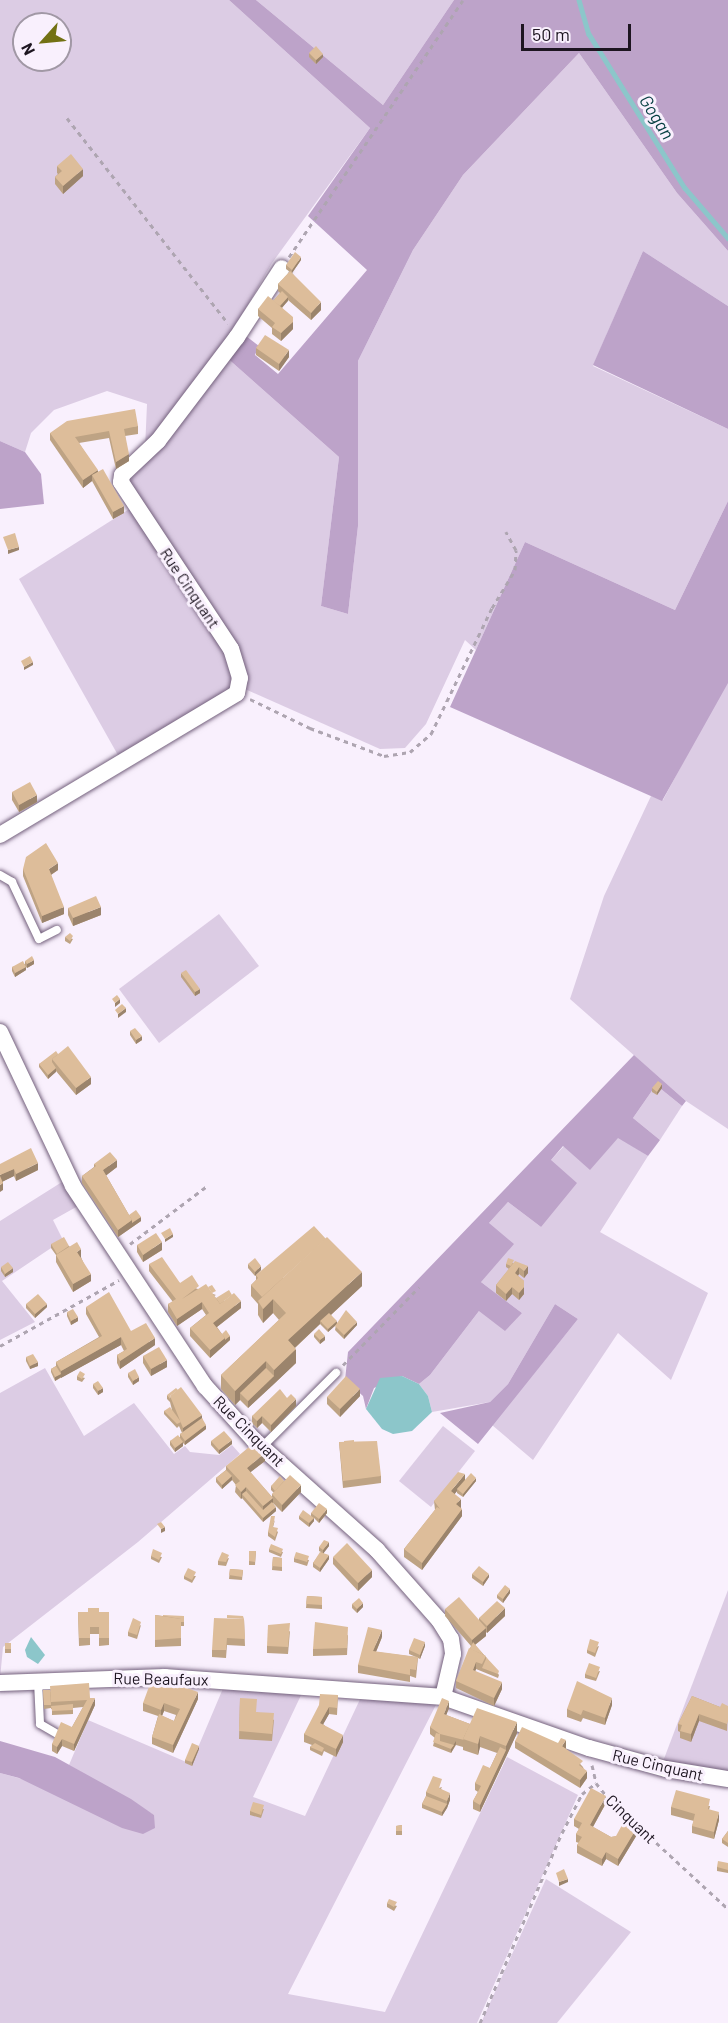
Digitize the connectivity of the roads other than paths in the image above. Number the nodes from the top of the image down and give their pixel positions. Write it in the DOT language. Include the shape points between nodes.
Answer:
graph roads {
  1 [pos="282,268"];
  2 [pos="0,835"];
  3 [pos="0,876"];
  4 [pos="57,930"];
  5 [pos="0,1032"];
  6 [pos="336,1372"];
  7 [pos="262,1447"];
  8 [pos="38,1681"];
  9 [pos="0,1683"];
  10 [pos="443,1697"];
  11 [pos="57,1734"];
  12 [pos="728,1779"];
  1 -- 2 [label="street, Rue Cinquant" via="237,337 158,441 122,475 121,482 231,649 240,678 237,693"];
  3 -- 4 [label="lane" via="12,882 39,939"];
  5 -- 7 [label="street, Rue Cinquant" via="73,1186 206,1386"];
  6 -- 7 [label="lane"];
  7 -- 10 [label="street, Rue Cinquant" via="369,1542 439,1620 451,1640 453,1654"];
  8 -- 9 [label="street, Rue Beaufaux"];
  8 -- 10 [label="street, Rue Beaufaux" via="165,1677"];
  8 -- 11 [label="lane" via="40,1724"];
  10 -- 12 [label="street, Rue Cinquant" via="589,1748 666,1769"];
}
